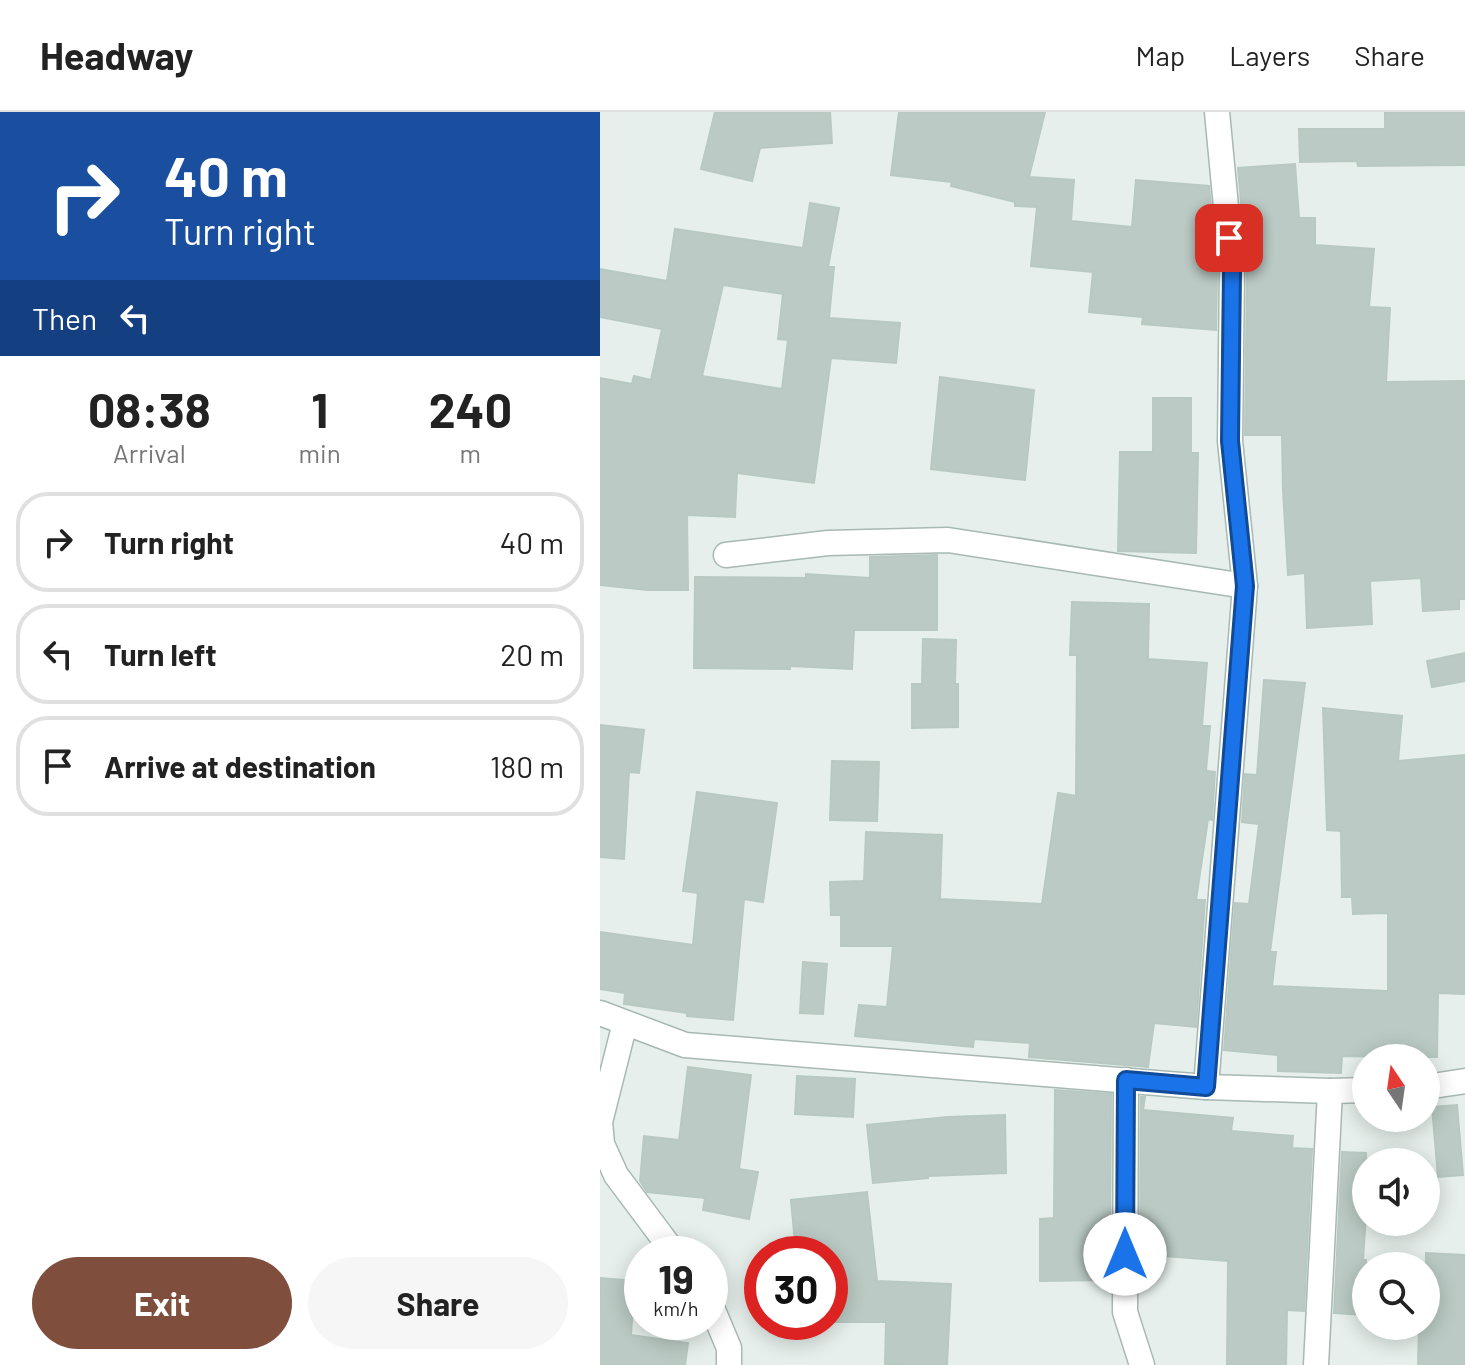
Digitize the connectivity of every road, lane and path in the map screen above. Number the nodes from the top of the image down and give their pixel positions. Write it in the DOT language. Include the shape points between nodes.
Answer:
graph roads {
  1 [pos="1217,112"];
  2 [pos="726,555"];
  3 [pos="1245,586"];
  4 [pos="600,1013"];
  5 [pos="625,1023"];
  6 [pos="1126,1080"];
  7 [pos="1465,1081"];
  8 [pos="1440,1085"];
  9 [pos="1206,1087"];
  10 [pos="1352,1090"];
  11 [pos="1330,1091"];
  12 [pos="662,1236"];
  13 [pos="726,1340"];
  14 [pos="729,1365"];
  15 [pos="1142,1365"];
  16 [pos="1316,1365"];
  1 -- 3 [label="street" via="1232,270 1230,441"];
  2 -- 3 [label="street" via="828,543 948,540"];
  3 -- 9 [label="street"];
  4 -- 5 [label="street"];
  5 -- 6 [label="street" via="685,1045"];
  5 -- 12 [label="street" via="600,1122 602,1144 616,1175"];
  6 -- 9 [label="street"];
  6 -- 15 [label="street" via="1125,1312"];
  7 -- 8 [label="street"];
  9 -- 11 [label="street"];
  10 -- 11 [label="street"];
  11 -- 16 [label="street"];
  13 -- 14 [label="street"];
}
